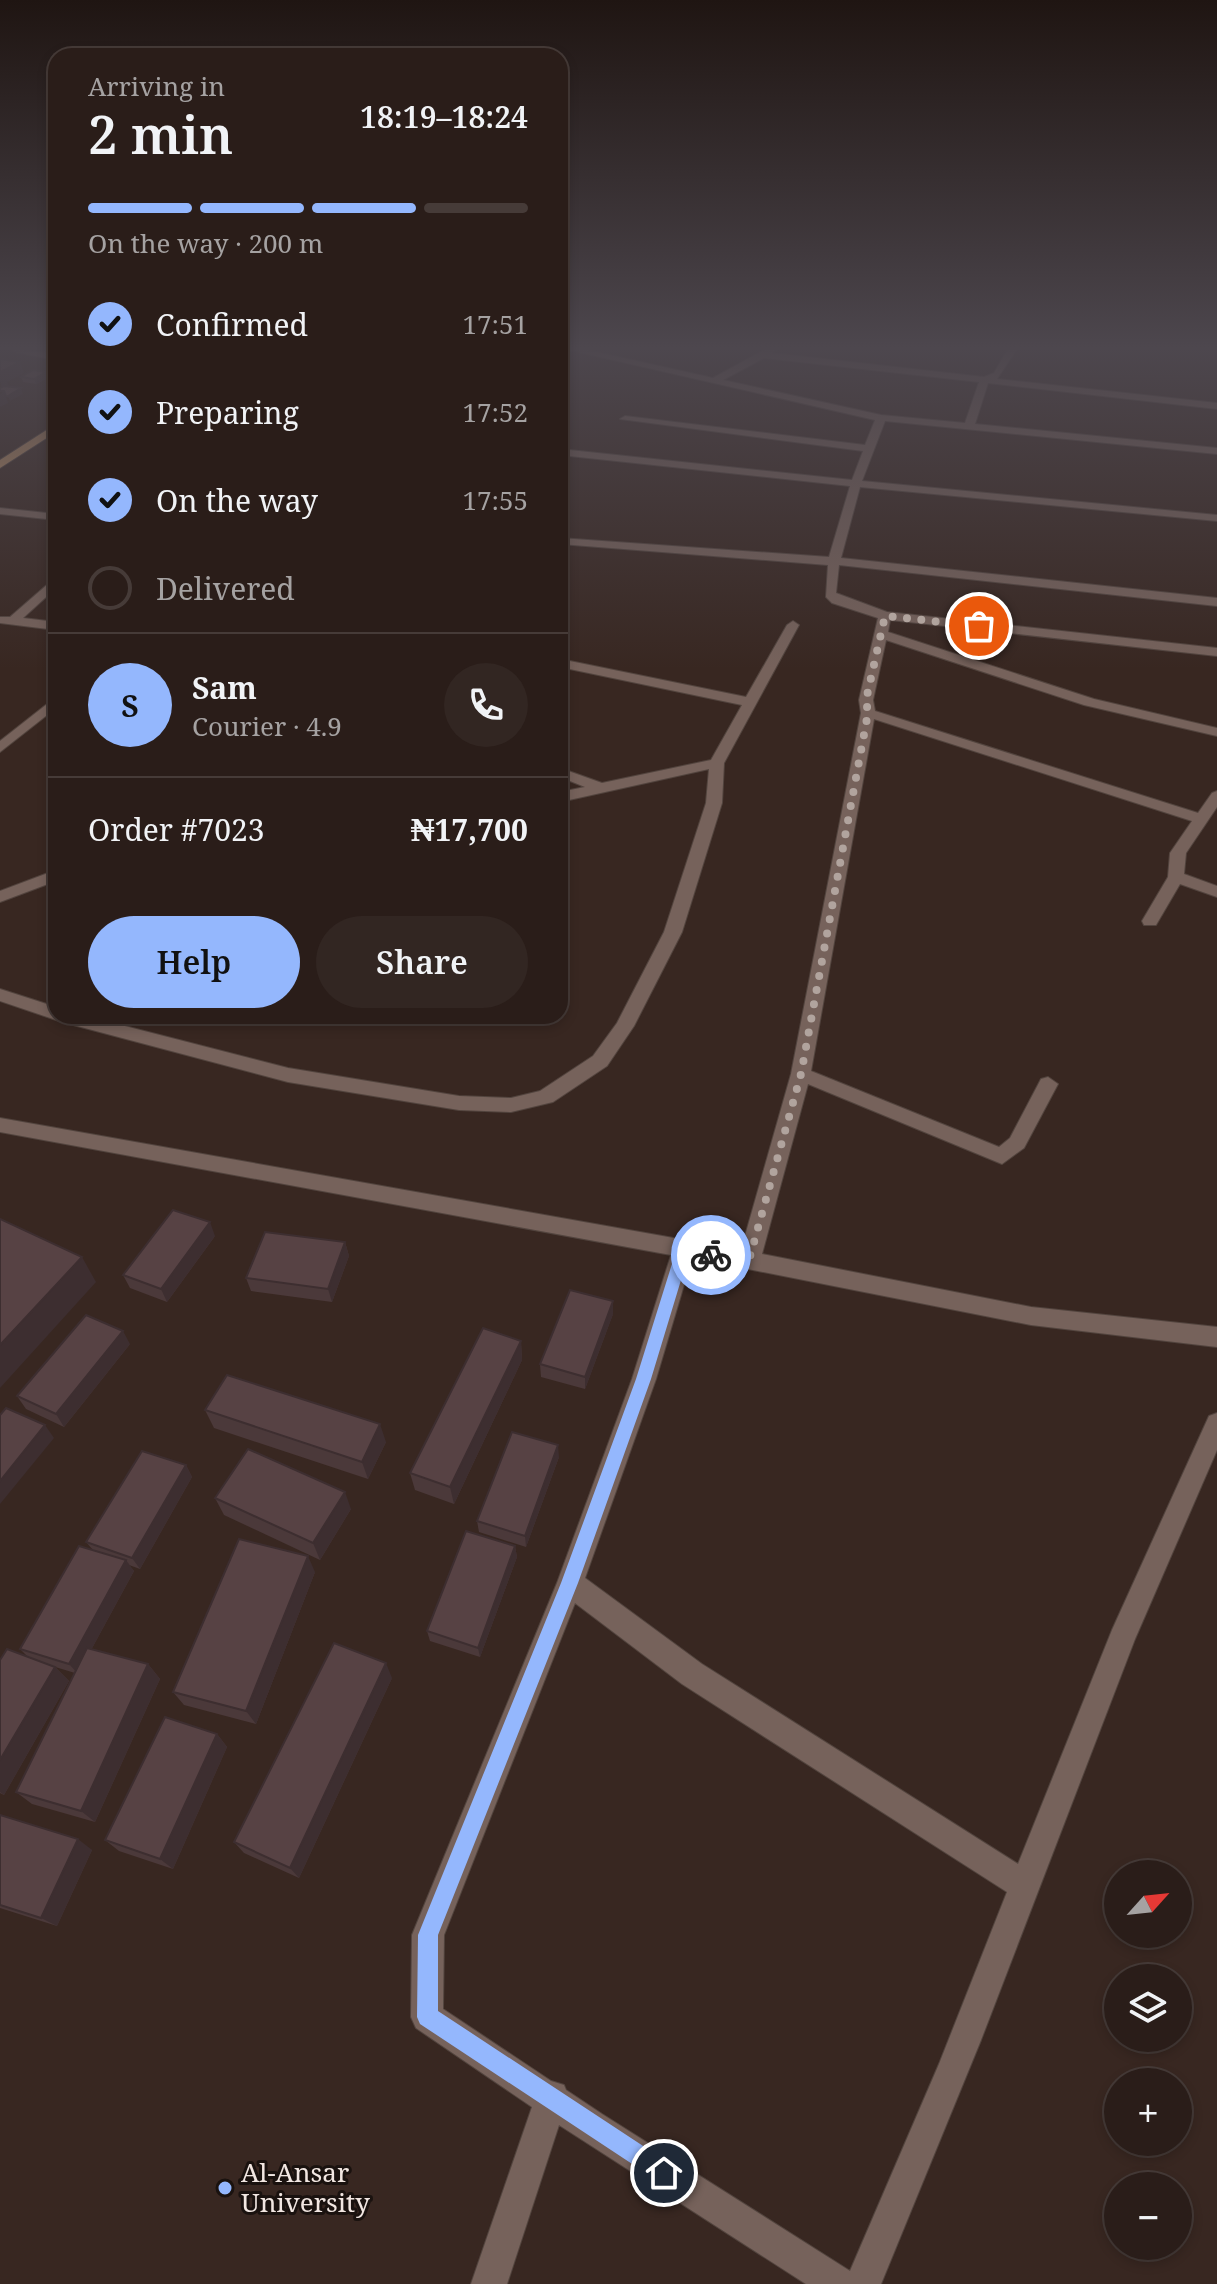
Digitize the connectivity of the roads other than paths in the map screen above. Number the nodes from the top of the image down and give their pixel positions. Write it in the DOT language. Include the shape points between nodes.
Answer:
graph roads {
  1 [pos="34,456"];
  2 [pos="593,456"];
  3 [pos="866,456"];
  4 [pos="0,478"];
  5 [pos="855,484"];
  6 [pos="0,511"];
  7 [pos="48,516"];
  8 [pos="1217,518"];
  9 [pos="568,542"];
  10 [pos="832,561"];
  11 [pos="48,587"];
  12 [pos="1217,602"];
  13 [pos="7,620"];
  14 [pos="48,625"];
  15 [pos="793,625"];
  16 [pos="884,625"];
  17 [pos="1217,652"];
  18 [pos="568,665"];
  19 [pos="750,702"];
  20 [pos="48,708"];
  21 [pos="868,713"];
  22 [pos="1217,732"];
  23 [pos="0,748"];
  24 [pos="717,763"];
  25 [pos="568,775"];
  26 [pos="601,788"];
  27 [pos="568,795"];
  28 [pos="1217,796"];
  29 [pos="1202,819"];
  30 [pos="1176,877"];
  31 [pos="48,878"];
  32 [pos="1217,892"];
  33 [pos="0,897"];
  34 [pos="1150,921"];
  35 [pos="0,995"];
  36 [pos="48,1011"];
  37 [pos="93,1024"];
  38 [pos="801,1074"];
  39 [pos="1048,1084"];
  40 [pos="0,1125"];
  41 [pos="683,1251"];
  42 [pos="749,1260"];
  43 [pos="1217,1337"];
  44 [pos="1217,1424"];
  45 [pos="570,1583"];
  46 [pos="1024,1885"];
  47 [pos="552,2097"];
  48 [pos="489,2284"];
  49 [pos="838,2284"];
  50 [pos="863,2284"];
  1 -- 4 [label="main road"];
  2 -- 5 [label="street"];
  3 -- 5 [label="street"];
  5 -- 8 [label="street"];
  5 -- 10 [label="street"];
  6 -- 7 [label="street"];
  9 -- 10 [label="street"];
  10 -- 12 [label="street"];
  10 -- 16 [label="street" via="830,594"];
  11 -- 13 [label="street"];
  13 -- 14 [label="street"];
  15 -- 19 [label="street"];
  16 -- 17 [label="street"];
  16 -- 21 [label="street" via="866,700"];
  16 -- 22 [label="street" via="1050,692"];
  18 -- 19 [label="street"];
  19 -- 24 [label="street"];
  20 -- 23 [label="street"];
  21 -- 29 [label="street"];
  21 -- 38 [label="street"];
  24 -- 26 [label="street"];
  24 -- 37 [label="street" via="714,803 673,932 625,1026 600,1061 546,1097 511,1105 459,1103 288,1075"];
  25 -- 26 [label="street"];
  26 -- 27 [label="street"];
  28 -- 29 [label="street"];
  29 -- 30 [label="street" via="1178,853"];
  30 -- 32 [label="street"];
  30 -- 34 [label="street"];
  31 -- 33 [label="street"];
  35 -- 36 [label="street"];
  38 -- 39 [label="street" via="1002,1156 1017,1143"];
  38 -- 42 [label="street"];
  40 -- 41 [label="street"];
  41 -- 42 [label="street"];
  41 -- 45 [label="street" via="644,1379"];
  42 -- 43 [label="street" via="1031,1316"];
  44 -- 46 [label="street" via="1183,1494"];
  45 -- 46 [label="street" via="692,1674"];
  45 -- 47 [label="street" via="428,1935 427,2017"];
  46 -- 50 [label="street"];
  47 -- 48 [label="street"];
  47 -- 49 [label="street"];
}
